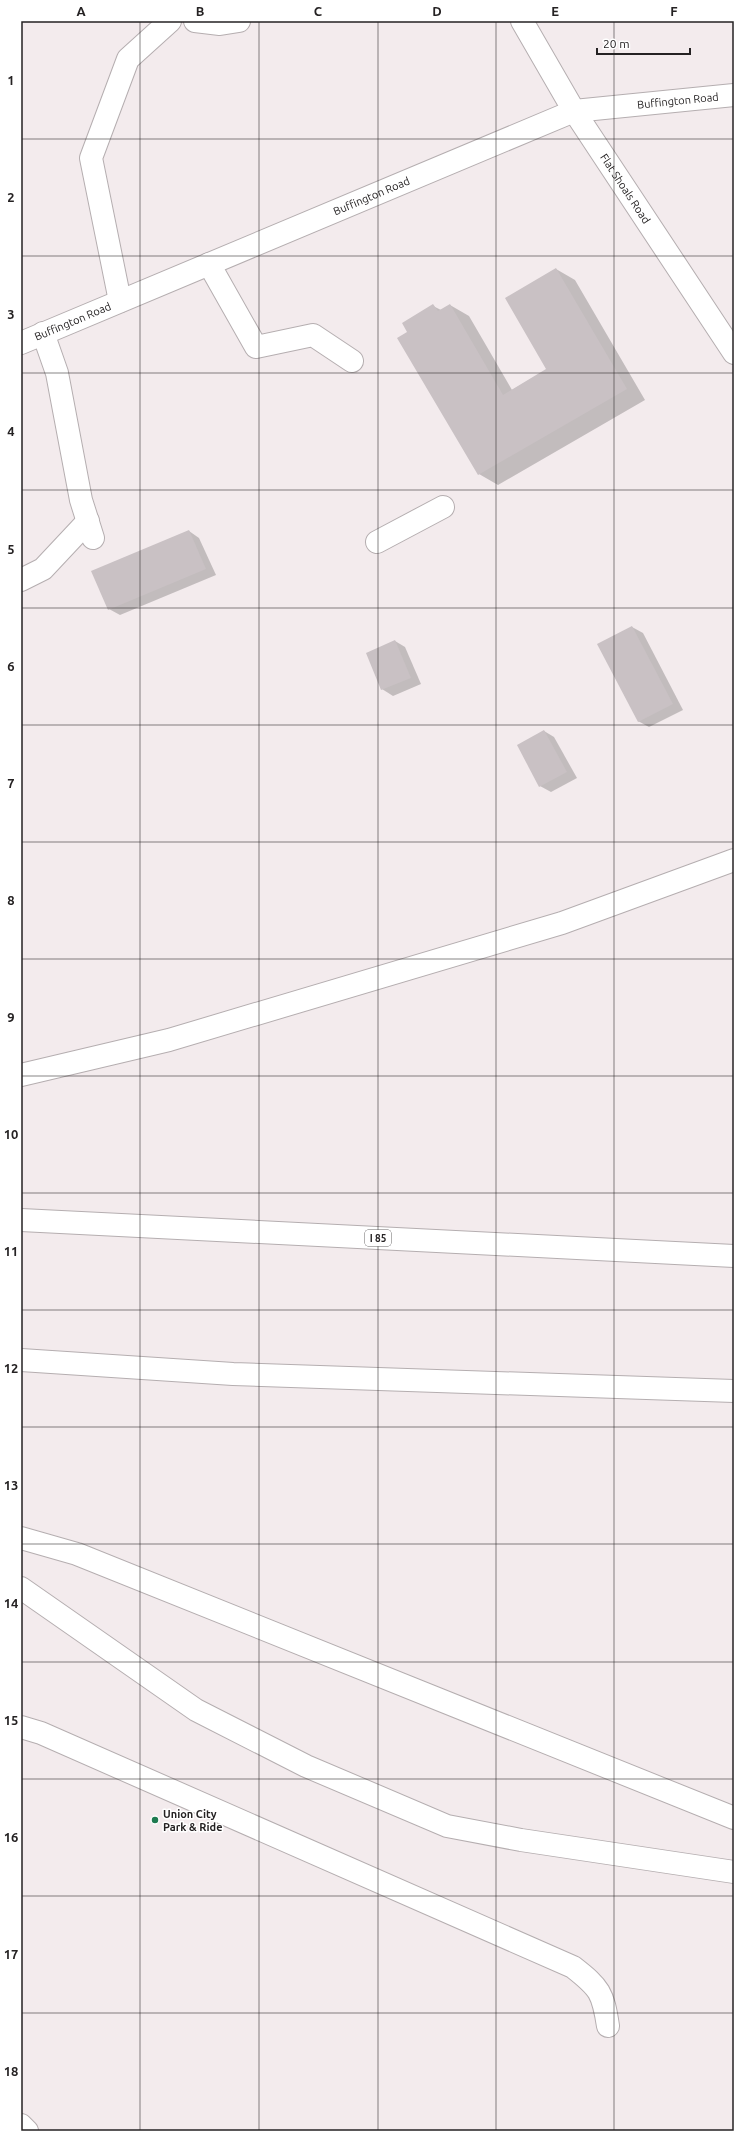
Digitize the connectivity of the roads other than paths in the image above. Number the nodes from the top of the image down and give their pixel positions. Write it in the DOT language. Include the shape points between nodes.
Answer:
graph roads {
  1 [pos="170,21"];
  2 [pos="195,21"];
  3 [pos="239,21"];
  4 [pos="522,21"];
  5 [pos="734,95"];
  6 [pos="574,110"];
  7 [pos="209,264"];
  8 [pos="120,301"];
  9 [pos="43,333"];
  10 [pos="21,343"];
  11 [pos="734,353"];
  12 [pos="352,361"];
  13 [pos="442,507"];
  14 [pos="377,542"];
  15 [pos="21,580"];
  16 [pos="734,860"];
  17 [pos="21,1075"];
  18 [pos="21,1220"];
  19 [pos="734,1256"];
  20 [pos="21,1360"];
  21 [pos="734,1391"];
  22 [pos="21,1538"];
  23 [pos="21,1588"];
  24 [pos="21,1727"];
  25 [pos="734,1818"];
  26 [pos="734,1872"];
  27 [pos="608,2026"];
  28 [pos="21,2125"];
  29 [pos="28,2131"];
  1 -- 8 [label="main road" via="128,59 92,158"];
  2 -- 3 [label="main road" via="220,24"];
  4 -- 6 [label="main road, Flat Shoals Road"];
  5 -- 6 [label="main road, Buffington Road"];
  6 -- 7 [label="main road, Buffington Road"];
  6 -- 11 [label="main road, Flat Shoals Road"];
  7 -- 8 [label="main road, Buffington Road"];
  7 -- 12 [label="main road" via="256,347 313,335"];
  8 -- 9 [label="main road, Buffington Road"];
  9 -- 10 [label="main road, Buffington Road"];
  9 -- 15 [label="main road" via="57,373 90,529 43,569"];
  13 -- 14 [label="main road"];
  16 -- 17 [label="main road" via="562,923 169,1040"];
  18 -- 19 [label="main road, I 85"];
  20 -- 21 [label="main road" via="233,1374"];
  22 -- 25 [label="main road" via="77,1554"];
  23 -- 26 [label="main road" via="196,1710 306,1766 447,1826 521,1840"];
  24 -- 27 [label="main road" via="46,1735 573,1967 600,1990"];
  28 -- 29 [label="main road"];
}
